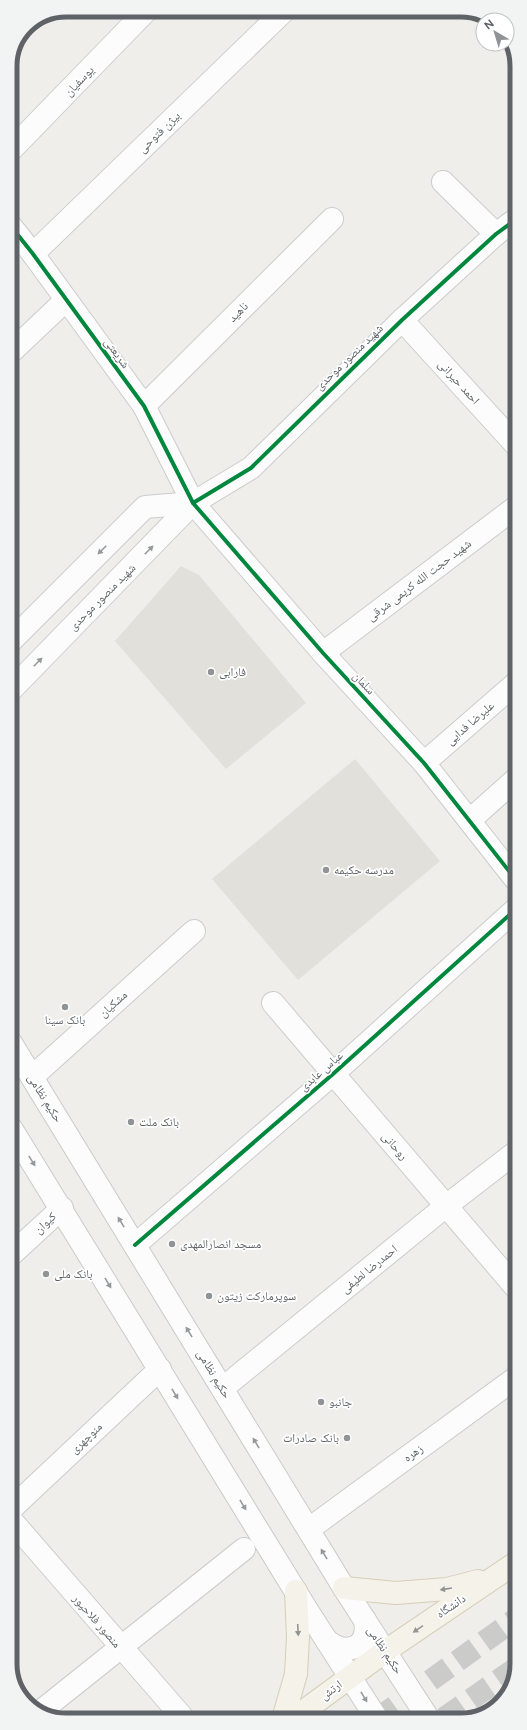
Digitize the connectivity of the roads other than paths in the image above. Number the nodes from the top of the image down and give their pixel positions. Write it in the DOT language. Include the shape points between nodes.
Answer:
graph roads {
  1 [pos="140,17"];
  2 [pos="278,17"];
  3 [pos="17,144"];
  4 [pos="444,182"];
  5 [pos="332,219"];
  6 [pos="510,224"];
  7 [pos="17,234"];
  8 [pos="496,234"];
  9 [pos="33,254"];
  10 [pos="66,300"];
  11 [pos="402,320"];
  12 [pos="17,346"];
  13 [pos="144,406"];
  14 [pos="510,438"];
  15 [pos="194,503"];
  16 [pos="510,512"];
  17 [pos="17,635"];
  18 [pos="323,653"];
  19 [pos="17,684"];
  20 [pos="510,688"];
  21 [pos="424,763"];
  22 [pos="510,784"];
  23 [pos="470,820"];
  24 [pos="510,872"];
  25 [pos="510,914"];
  26 [pos="194,931"];
  27 [pos="273,1003"];
  28 [pos="17,1053"];
  29 [pos="333,1074"];
  30 [pos="32,1078"];
  31 [pos="17,1137"];
  32 [pos="510,1157"];
  33 [pos="446,1206"];
  34 [pos="62,1208"];
  35 [pos="135,1245"];
  36 [pos="17,1249"];
  37 [pos="510,1281"];
  38 [pos="160,1369"];
  39 [pos="510,1382"];
  40 [pos="223,1388"];
  41 [pos="17,1503"];
  42 [pos="17,1527"];
  43 [pos="308,1529"];
  44 [pos="253,1542"];
  45 [pos="510,1567"];
  46 [pos="497,1576"];
  47 [pos="344,1588"];
  48 [pos="296,1591"];
  49 [pos="365,1620"];
  50 [pos="327,1641"];
  51 [pos="121,1648"];
  52 [pos="386,1651"];
  53 [pos="350,1676"];
  54 [pos="45,1708"];
  55 [pos="424,1711"];
  56 [pos="179,1713"];
  57 [pos="286,1713"];
  58 [pos="301,1713"];
  59 [pos="373,1713"];
  1 -- 3 [label="street, یوسفیان"];
  2 -- 9 [label="street, بیژن فتوحی"];
  4 -- 8 [label="street"];
  5 -- 13 [label="street, ناهید"];
  6 -- 8 [label="street, شهید منصور موحدی"];
  7 -- 9 [label="street, شریعتی"];
  8 -- 11 [label="street, شهید منصور موحدی"];
  9 -- 10 [label="street, شریعتی"];
  10 -- 12 [label="street"];
  10 -- 13 [label="street, شریعتی"];
  11 -- 14 [label="street, احمد حیرانی"];
  11 -- 15 [label="street, شهید منصور موحدی" via="251,468"];
  13 -- 15 [label="street, شریعتی"];
  15 -- 17 [label="street, شهید منصور موحدی, one-way" via="145,507"];
  15 -- 18 [label="street, سلمان"];
  19 -- 15 [label="street, شهید منصور موحدی, one-way"];
  16 -- 18 [label="street, شهید حجت الله کریمی شرقی"];
  18 -- 21 [label="street, سلمان"];
  20 -- 21 [label="street, علیرضا فدایی"];
  21 -- 23 [label="street, سلمان"];
  22 -- 23 [label="street"];
  23 -- 24 [label="street, سلمان"];
  25 -- 29 [label="street, عباس عابدی"];
  26 -- 30 [label="street, مشکیان"];
  27 -- 29 [label="street, روحانی"];
  28 -- 30 [label="street, حکیم نظامی"];
  29 -- 33 [label="street, روحانی"];
  29 -- 35 [label="street, عباس عابدی"];
  35 -- 30 [label="street, حکیم نظامی, one-way"];
  31 -- 34 [label="street, one-way"];
  32 -- 33 [label="street, احمدرضا لطیفی"];
  33 -- 37 [label="street, روحانی"];
  33 -- 40 [label="street, احمدرضا لطیفی"];
  34 -- 36 [label="street, کیوان"];
  34 -- 38 [label="street, one-way"];
  40 -- 35 [label="street, حکیم نظامی, one-way"];
  38 -- 41 [label="street, منوچهری"];
  38 -- 44 [label="street, one-way"];
  39 -- 43 [label="street, زهره"];
  43 -- 40 [label="street, حکیم نظامی, one-way"];
  42 -- 51 [label="street, منصور فلاحپور"];
  47 -- 43 [label="street, حکیم نظامی, one-way"];
  44 -- 48 [label="street"];
  44 -- 51 [label="street"];
  45 -- 46 [label="main road, دانشگاه"];
  46 -- 47 [label="main road, one-way" via="447,1589 396,1593"];
  46 -- 52 [label="main road, دانشگاه, one-way"];
  47 -- 49 [label="street, حکیم نظامی"];
  48 -- 50 [label="street"];
  48 -- 57 [label="main road, one-way" via="296,1674"];
  49 -- 50 [label="street" via="367,1630 364,1640 356,1647 346,1650"];
  49 -- 52 [label="street, حکیم نظامی"];
  50 -- 53 [label="street"];
  51 -- 54 [label="street"];
  51 -- 56 [label="street, منصور فلاحپور"];
  52 -- 53 [label="main road, دانشگاه"];
  52 -- 55 [label="street, حکیم نظامی"];
  53 -- 58 [label="main road, ارتش"];
  53 -- 59 [label="street, one-way"];
}
